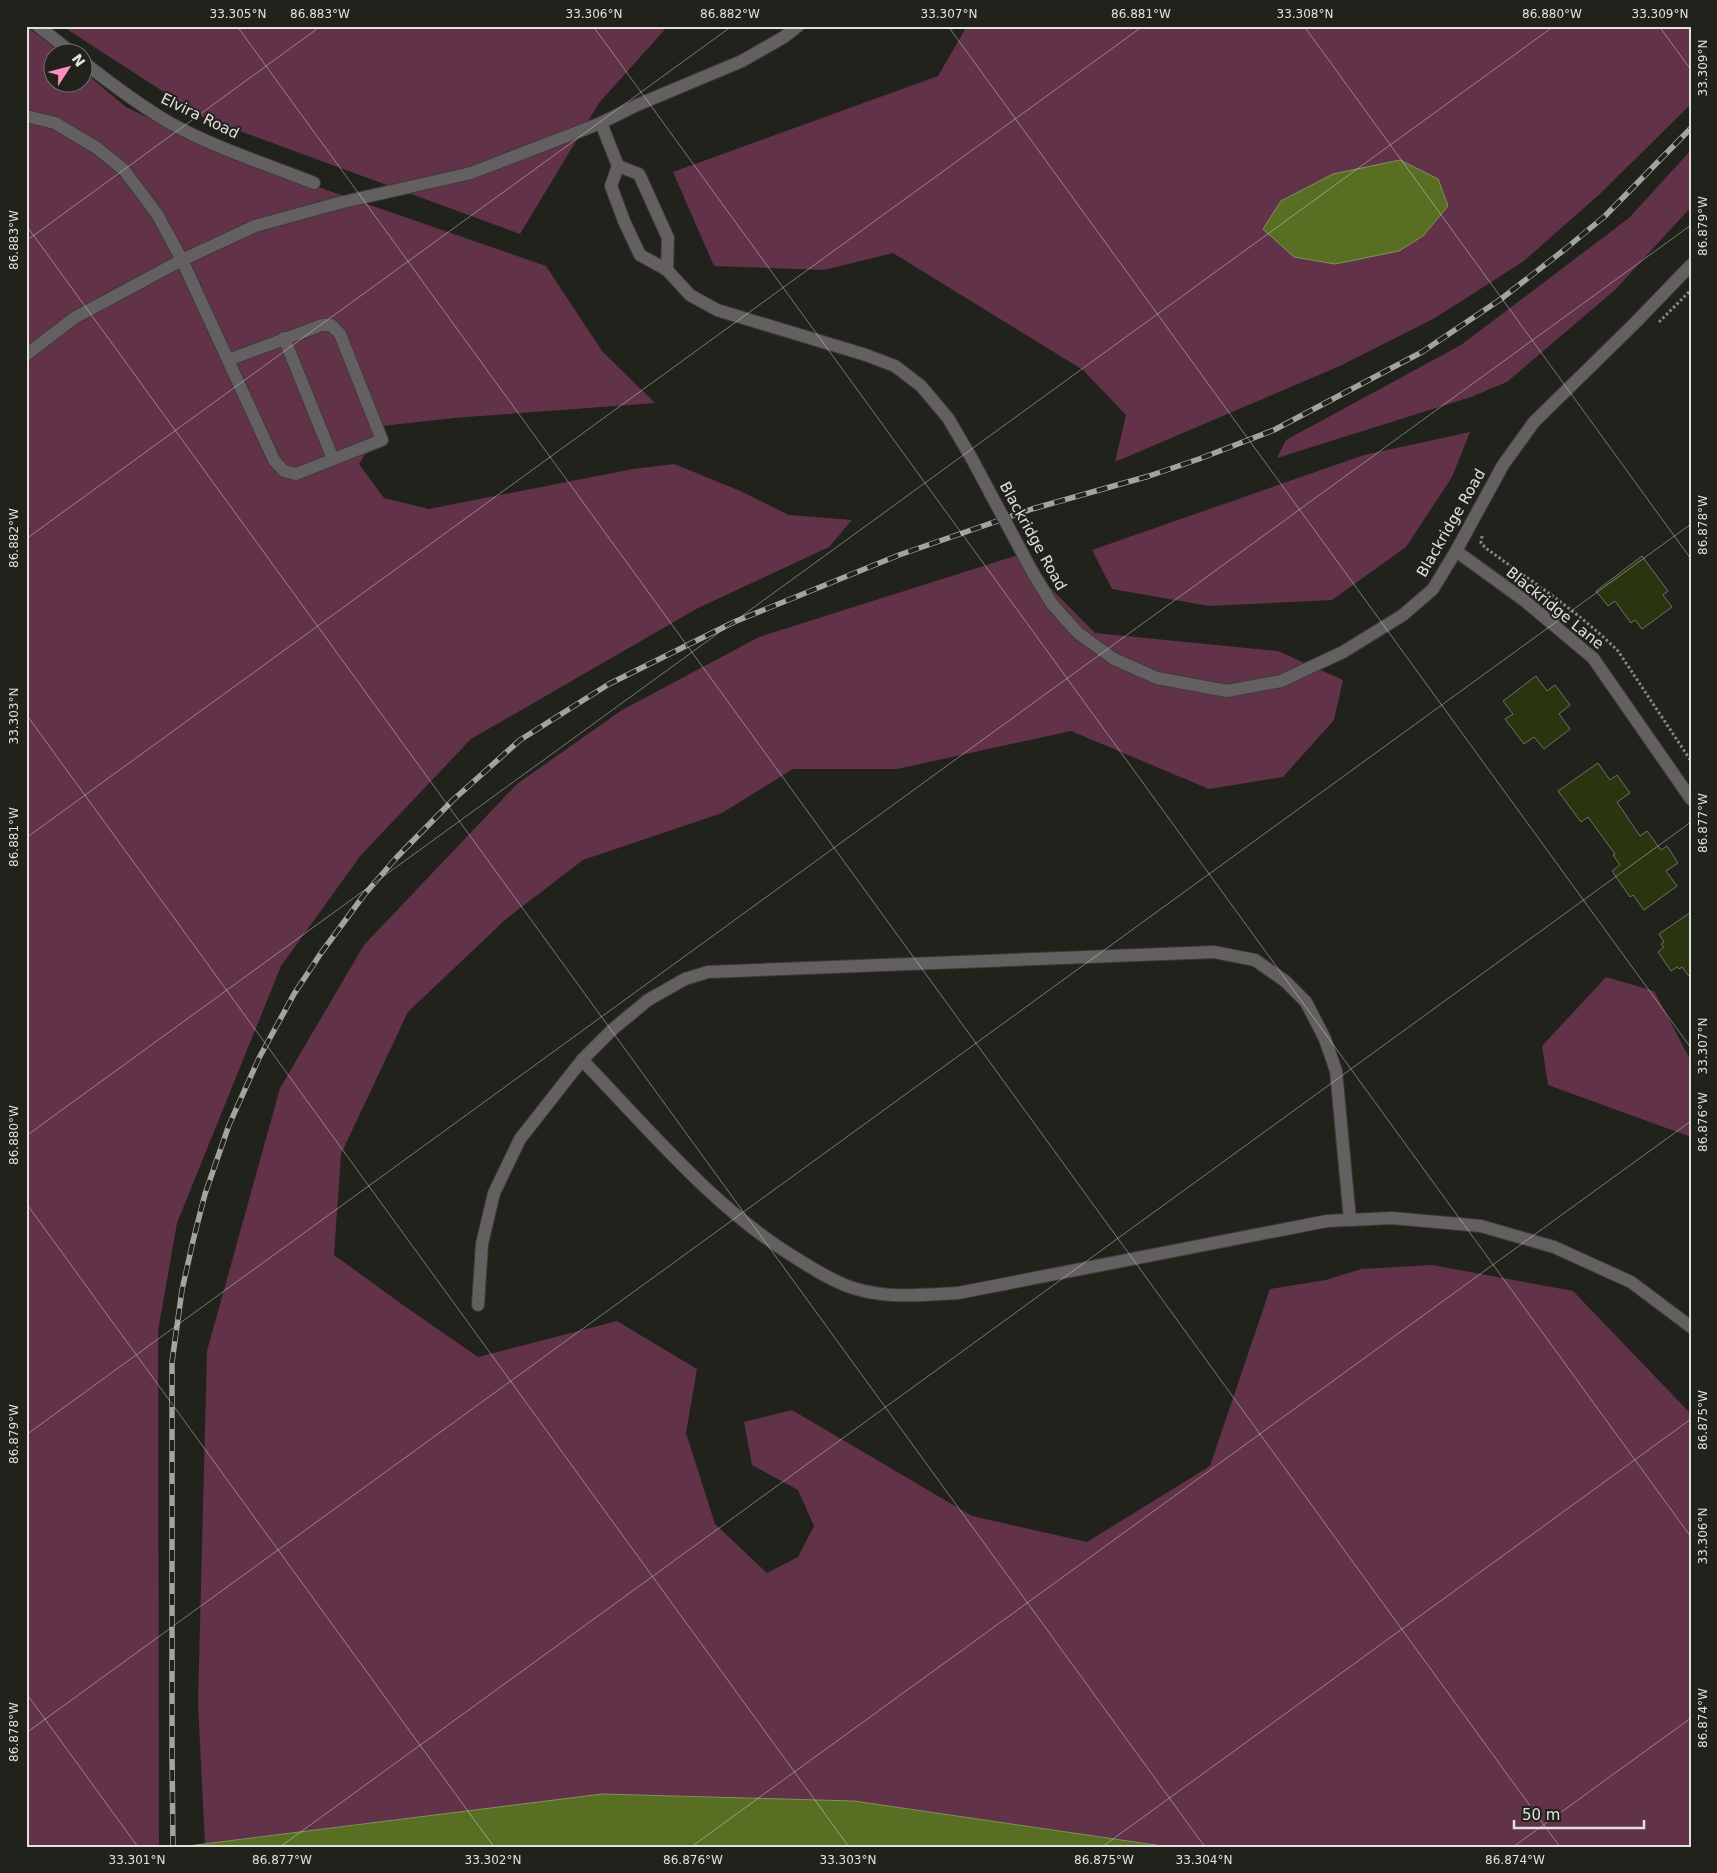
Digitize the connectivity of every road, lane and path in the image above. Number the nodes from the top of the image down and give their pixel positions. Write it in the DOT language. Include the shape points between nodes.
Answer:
graph roads {
  1 [pos="38,26"];
  2 [pos="798,26"];
  3 [pos="58,42"];
  4 [pos="92,69"];
  5 [pos="26,116"];
  6 [pos="601,123"];
  7 [pos="618,166"];
  8 [pos="314,183"];
  9 [pos="182,260"];
  10 [pos="1691,265"];
  11 [pos="667,270"];
  12 [pos="1691,290"];
  13 [pos="1652,329"];
  14 [pos="284,338"];
  15 [pos="26,355"];
  16 [pos="228,360"];
  17 [pos="333,459"];
  18 [pos="1486,528"];
  19 [pos="1456,551"];
  20 [pos="1691,761"];
  21 [pos="1691,799"];
  22 [pos="582,1060"];
  23 [pos="1350,1220"];
  24 [pos="478,1305"];
  25 [pos="1691,1328"];
  1 -- 3 [label="street"];
  2 -- 6 [label="street" via="784,38 742,61"];
  4 -- 8 [label="street, Elvira Road" via="170,123"];
  5 -- 9 [label="street" via="55,123 98,148 124,170 156,214"];
  6 -- 7 [label="street"];
  6 -- 9 [label="street" via="471,173 255,226"];
  7 -- 11 [label="street" via="639,174 668,238"];
  7 -- 11 [label="street, Blackridge Road" via="611,186 640,255"];
  9 -- 15 [label="street" via="74,318"];
  9 -- 16 [label="street"];
  10 -- 19 [label="street, Blackridge Road" via="1534,422 1503,465"];
  11 -- 19 [label="street, Blackridge Road, bridge" via="690,295 717,310 866,355 895,366 922,386 948,418 1052,604 1078,633 1114,659 1157,678 1227,691 1281,681 1343,652 1403,615 1433,589"];
  12 -- 13 [label="path"];
  14 -- 16 [label="street"];
  14 -- 17 [label="street"];
  14 -- 17 [label="street" via="322,325 331,325 340,334 382,440"];
  16 -- 17 [label="street" via="274,460 284,471 296,474"];
  18 -- 20 [label="path" via="1481,542 1487,549 1618,650"];
  19 -- 21 [label="street, Blackridge Lane" via="1525,601 1593,658"];
  22 -- 23 [label="street" via="712,1195 768,1242 852,1288 898,1296 958,1293 1327,1220"];
  22 -- 23 [label="street" via="612,1029 648,1000 684,979 708,972 1214,952 1255,960 1285,981 1306,1002 1325,1039 1336,1071"];
  22 -- 24 [label="street" via="520,1139 494,1194 482,1244"];
  23 -- 25 [label="street" via="1392,1218 1481,1226 1554,1247 1631,1282"];
}
